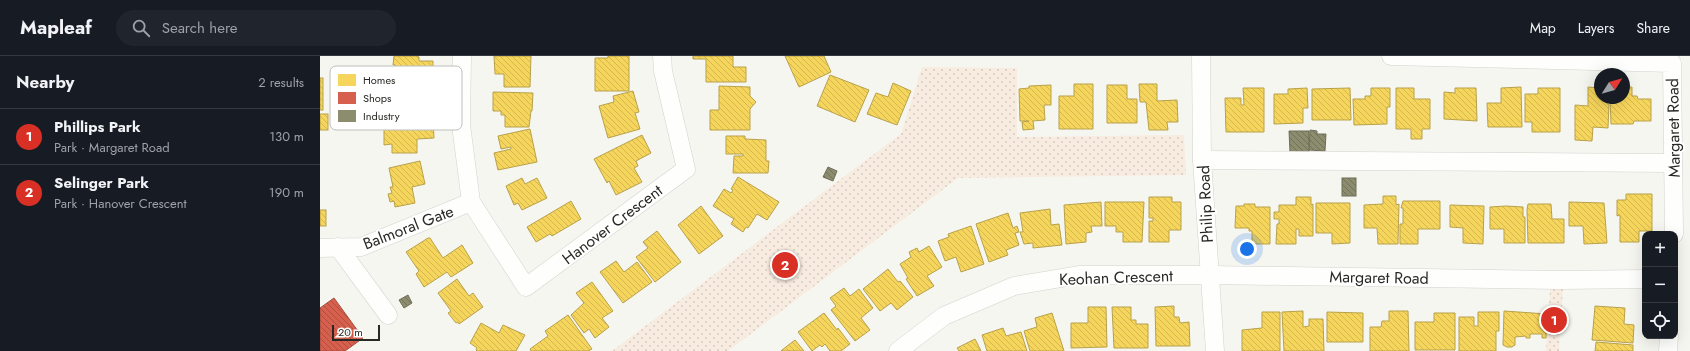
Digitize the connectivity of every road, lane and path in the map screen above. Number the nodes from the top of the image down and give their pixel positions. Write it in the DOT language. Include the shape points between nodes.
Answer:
graph roads {
  1 [pos="462,56"];
  2 [pos="662,56"];
  3 [pos="1201,56"];
  4 [pos="1391,56"];
  5 [pos="462,66"];
  6 [pos="462,130"];
  7 [pos="1202,160"];
  8 [pos="1673,163"];
  9 [pos="471,202"];
  10 [pos="1674,231"];
  11 [pos="338,247"];
  12 [pos="320,248"];
  13 [pos="1209,275"];
  14 [pos="1642,280"];
  15 [pos="388,315"];
  16 [pos="1669,339"];
  17 [pos="898,351"];
  18 [pos="1215,351"];
  19 [pos="1668,351"];
  1 -- 5 [label="street"];
  2 -- 9 [label="street, Hanover Crescent" via="662,71 686,169 526,287"];
  3 -- 7 [label="street, Philip Road"];
  4 -- 8 [label="street, Margaret Road" via="1672,63"];
  6 -- 9 [label="street"];
  7 -- 8 [label="street"];
  7 -- 13 [label="street, Philip Road"];
  8 -- 10 [label="street, Margaret Road"];
  9 -- 11 [label="street, Balmoral Gate" via="361,246"];
  11 -- 12 [label="street, Balmoral Gate"];
  11 -- 15 [label="street"];
  13 -- 14 [label="street, Margaret Road"];
  13 -- 17 [label="street, Keohan Crescent" via="1079,275 1014,286 944,316"];
  13 -- 18 [label="street, Philip Road"];
  16 -- 19 [label="street"];
}
